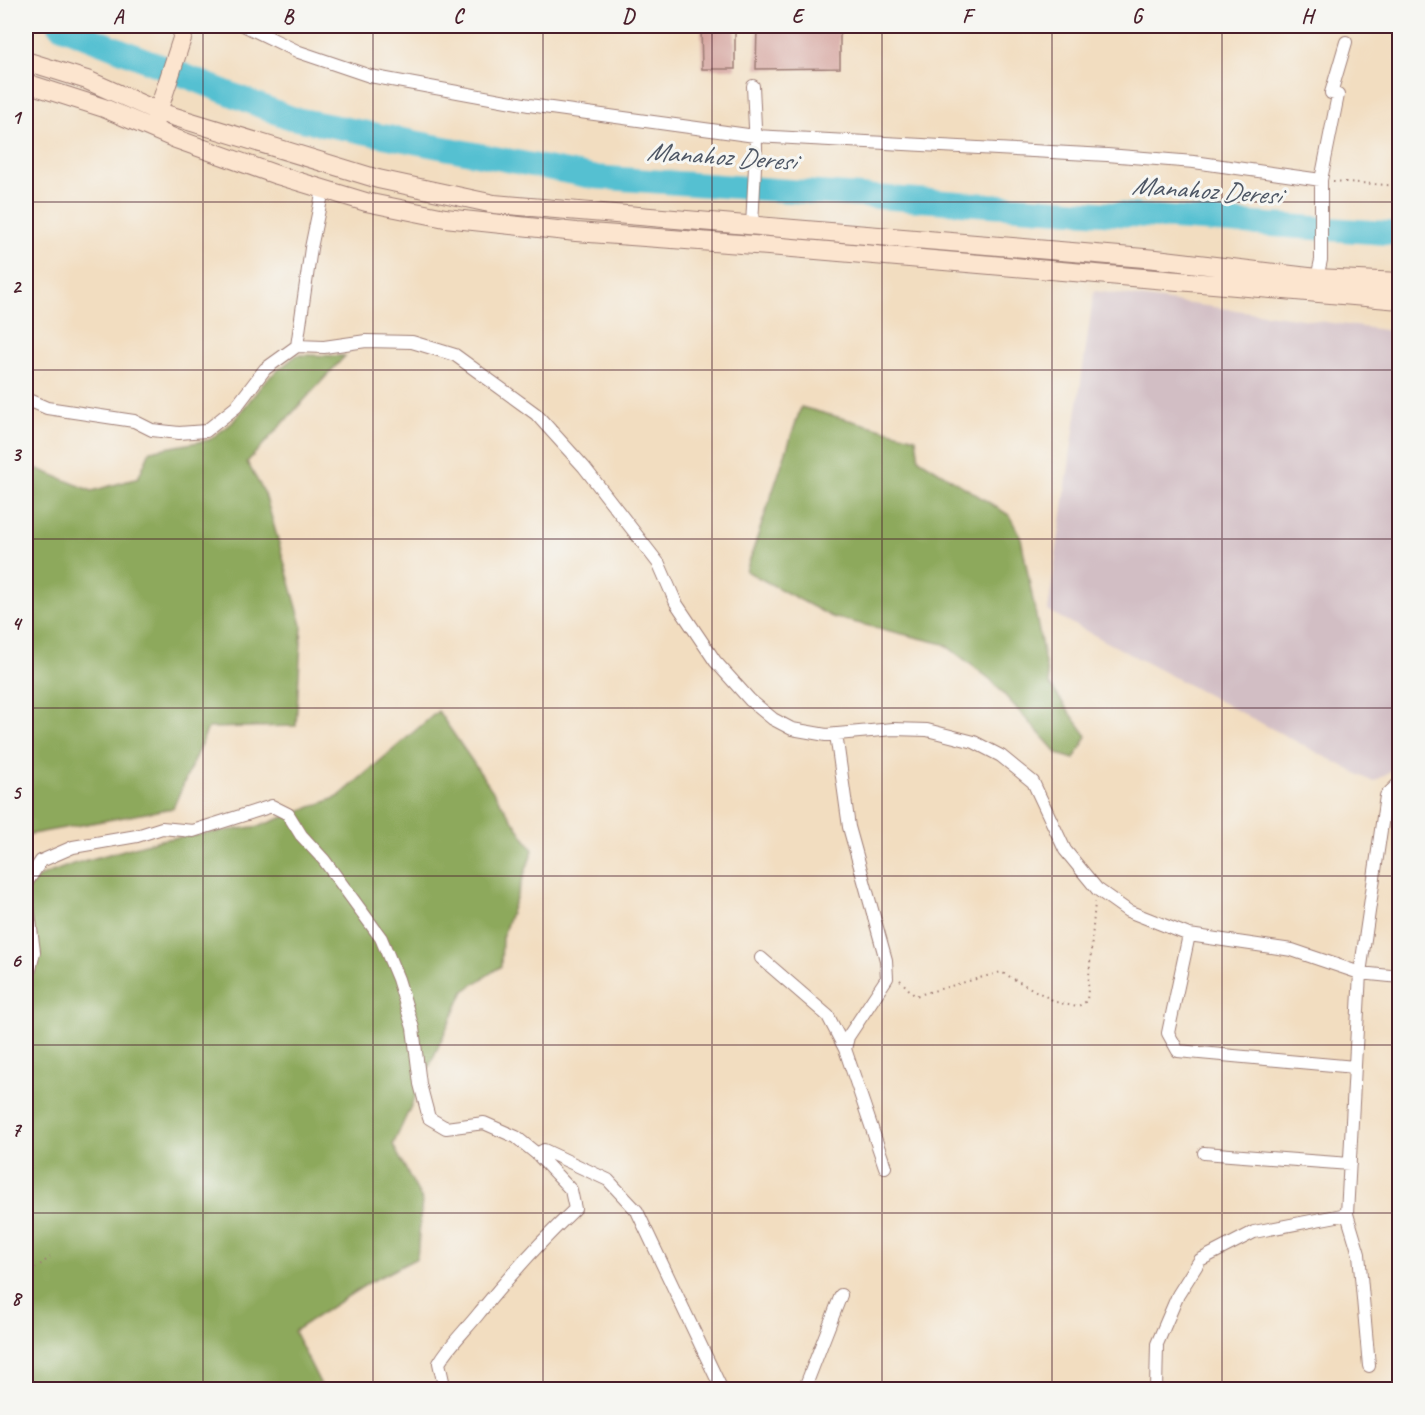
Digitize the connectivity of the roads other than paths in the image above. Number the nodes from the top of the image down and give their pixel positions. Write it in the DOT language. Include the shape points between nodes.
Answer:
graph roads {
  1 [pos="186,26"];
  2 [pos="245,26"];
  3 [pos="1346,42"];
  4 [pos="26,61"];
  5 [pos="26,83"];
  6 [pos="753,87"];
  7 [pos="161,104"];
  8 [pos="151,128"];
  9 [pos="756,142"];
  10 [pos="1321,180"];
  11 [pos="323,190"];
  12 [pos="752,222"];
  13 [pos="1317,278"];
  14 [pos="1400,282"];
  15 [pos="1400,300"];
  16 [pos="297,346"];
  17 [pos="26,399"];
  18 [pos="836,734"];
  19 [pos="1400,782"];
  20 [pos="26,890"];
  21 [pos="1189,935"];
  22 [pos="761,958"];
  23 [pos="1360,973"];
  24 [pos="1400,977"];
  25 [pos="26,987"];
  26 [pos="845,1049"];
  27 [pos="1355,1067"];
  28 [pos="1204,1153"];
  29 [pos="537,1154"];
  30 [pos="1350,1164"];
  31 [pos="885,1167"];
  32 [pos="1347,1214"];
  33 [pos="841,1295"];
  34 [pos="1369,1366"];
  35 [pos="445,1389"];
  36 [pos="722,1389"];
  37 [pos="804,1389"];
  38 [pos="1156,1389"];
  1 -- 7 [label="main road"];
  2 -- 9 [label="street" via="300,52 370,76"];
  3 -- 10 [label="street" via="1331,93 1338,95"];
  4 -- 7 [label="main road"];
  5 -- 8 [label="main road"];
  6 -- 9 [label="street"];
  7 -- 8 [label="main road"];
  7 -- 12 [label="main road" via="378,178 494,204"];
  8 -- 11 [label="main road"];
  9 -- 10 [label="street" via="1107,155 1194,162"];
  9 -- 12 [label="street"];
  10 -- 13 [label="street" via="1321,260"];
  11 -- 15 [label="main road" via="405,211 500,225"];
  11 -- 16 [label="street"];
  12 -- 13 [label="main road" via="1156,259"];
  13 -- 14 [label="main road"];
  16 -- 17 [label="street" via="265,369 237,407 206,431 152,430 134,421 47,408"];
  16 -- 18 [label="street" via="412,342 455,355 536,414 584,467 659,564 676,603 715,661 750,700 792,729"];
  18 -- 21 [label="street" via="927,730 974,742 1001,756 1033,782 1065,850 1101,892 1128,911"];
  18 -- 26 [label="street" via="849,827 887,970 887,978 848,1037"];
  19 -- 23 [label="street" via="1386,796"];
  20 -- 25 [label="street" via="34,952"];
  20 -- 29 [label="street" via="41,861 73,848 162,828 193,831 272,806 288,814 381,938 413,1028 429,1118 446,1128 484,1124 516,1137"];
  21 -- 23 [label="street" via="1292,950"];
  21 -- 27 [label="street" via="1168,1033 1178,1051"];
  22 -- 26 [label="street" via="828,1016"];
  23 -- 24 [label="street"];
  23 -- 27 [label="street"];
  26 -- 31 [label="street"];
  27 -- 30 [label="street"];
  28 -- 30 [label="street"];
  29 -- 35 [label="street" via="571,1190 575,1209 516,1267 450,1346 439,1363"];
  29 -- 36 [label="street" via="544,1150 608,1180 637,1211"];
  30 -- 32 [label="street"];
  32 -- 34 [label="street" via="1359,1254"];
  32 -- 38 [label="street" via="1254,1232 1200,1260 1178,1296 1157,1344"];
  33 -- 37 [label="street"];
}
